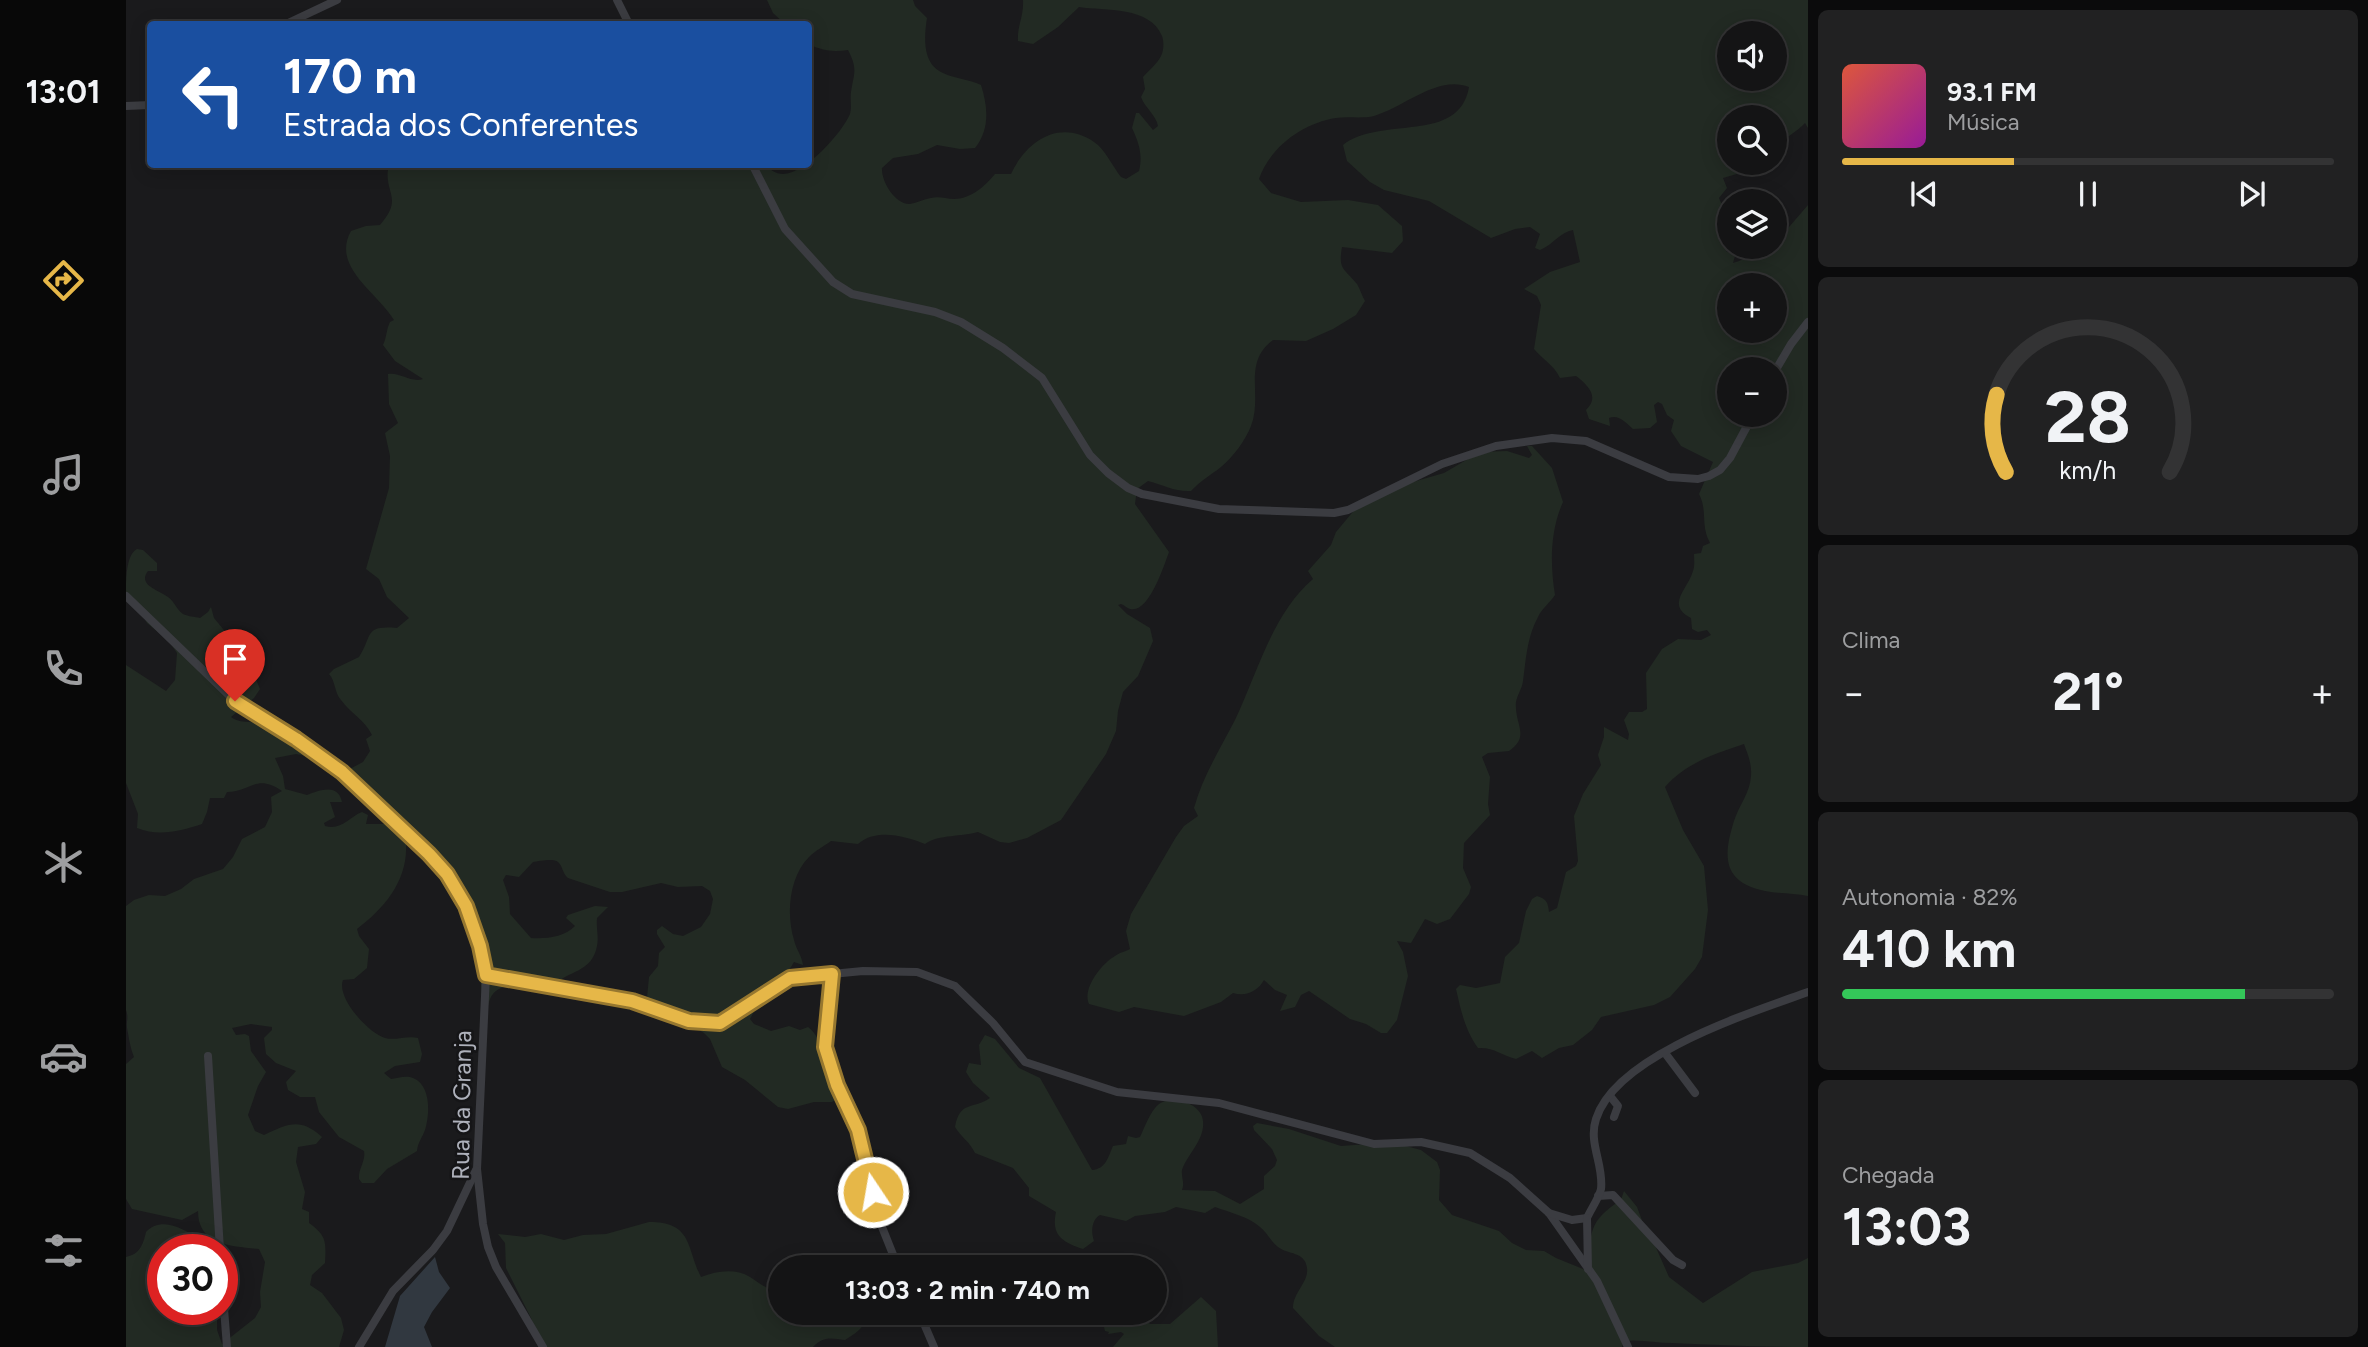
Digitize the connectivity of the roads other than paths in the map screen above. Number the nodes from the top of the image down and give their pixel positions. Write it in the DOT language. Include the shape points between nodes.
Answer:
graph roads {
  1 [pos="337,0"];
  2 [pos="617,0"];
  3 [pos="292,21"];
  4 [pos="628,21"];
  5 [pos="147,105"];
  6 [pos="126,106"];
  7 [pos="754,168"];
  8 [pos="1808,322"];
  9 [pos="1783,357"];
  10 [pos="1747,427"];
  11 [pos="126,596"];
  12 [pos="832,974"];
  13 [pos="486,975"];
  14 [pos="1808,992"];
  15 [pos="1665,1053"];
  16 [pos="208,1056"];
  17 [pos="1695,1093"];
  18 [pos="1610,1096"];
  19 [pos="1614,1117"];
  20 [pos="477,1169"];
  21 [pos="1598,1196"];
  22 [pos="1549,1213"];
  23 [pos="1587,1218"];
  24 [pos="219,1234"];
  25 [pos="893,1255"];
  26 [pos="1682,1265"];
  27 [pos="1588,1269"];
  28 [pos="225,1325"];
  29 [pos="925,1325"];
  30 [pos="227,1347"];
  31 [pos="359,1347"];
  32 [pos="543,1347"];
  33 [pos="934,1347"];
  34 [pos="1628,1347"];
  1 -- 3 [label="street"];
  2 -- 4 [label="street"];
  5 -- 6 [label="street"];
  7 -- 10 [label="street" via="785,229 840,288 949,317 1003,348 1042,378 1090,455 1108,473 1142,494 1232,510 1334,513 1359,506 1442,464 1496,446 1552,438 1586,441 1669,477 1698,479 1720,470"];
  8 -- 9 [label="street"];
  11 -- 13 [label="street, Rua da Granja" via="235,701 342,772 429,854 466,906"];
  12 -- 13 [label="street" via="790,978 720,1023 689,1021 632,1001"];
  12 -- 22 [label="street" via="917,972 955,986 1025,1062 1116,1092 1219,1103 1374,1144 1421,1142 1470,1153 1510,1178"];
  12 -- 25 [label="street" via="825,1047 858,1130 876,1212"];
  13 -- 20 [label="street, Rua da Granja"];
  14 -- 15 [label="street" via="1721,1023"];
  15 -- 17 [label="street"];
  15 -- 18 [label="street" via="1633,1073"];
  16 -- 24 [label="street"];
  18 -- 19 [label="street" via="1618,1106"];
  18 -- 21 [label="street" via="1596,1118 1593,1134 1600,1174"];
  20 -- 31 [label="street" via="447,1231 393,1291"];
  20 -- 32 [label="street, Rua da Granja" via="488,1247"];
  21 -- 23 [label="street"];
  21 -- 26 [label="street" via="1613,1195 1673,1261"];
  22 -- 23 [label="street" via="1572,1220"];
  22 -- 27 [label="street"];
  23 -- 27 [label="street"];
  27 -- 34 [label="street"];
  28 -- 30 [label="street"];
  29 -- 33 [label="street"];
}
